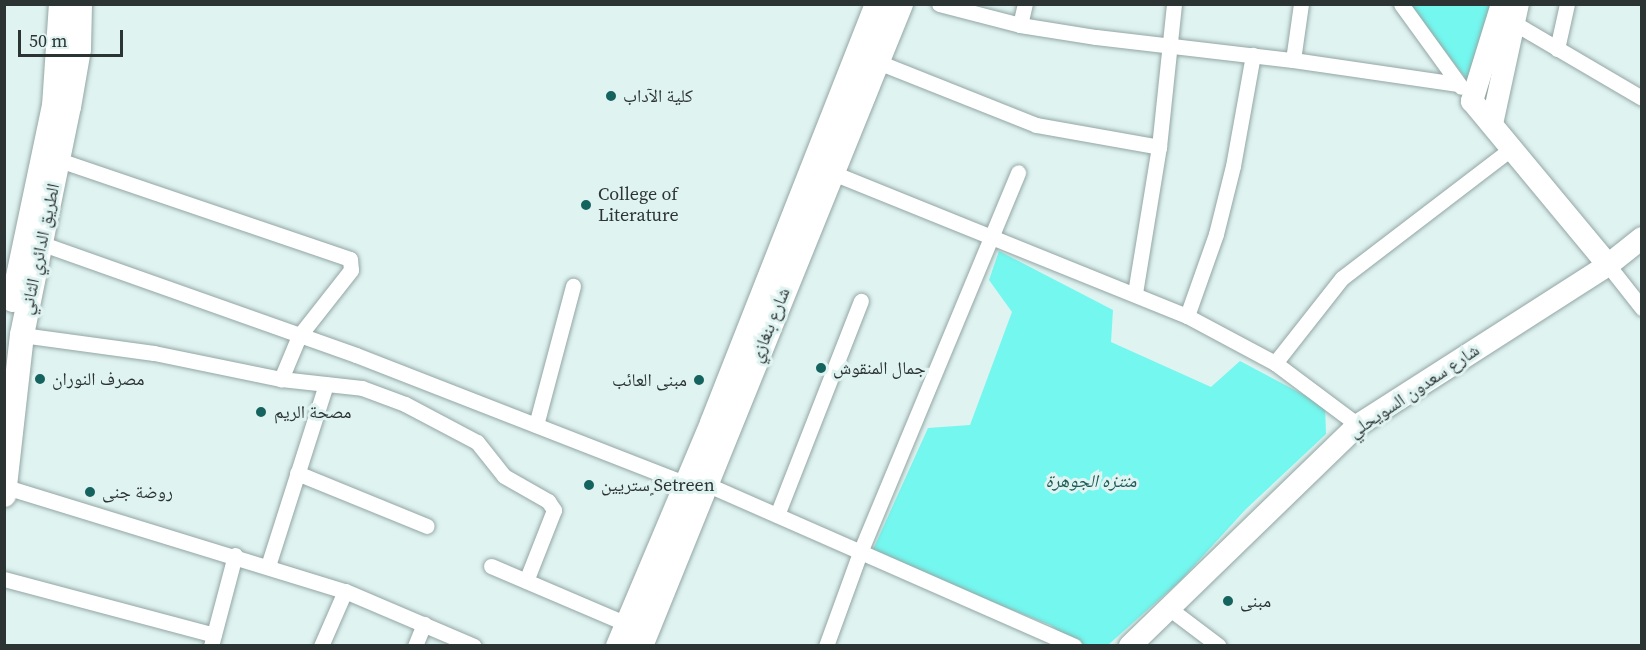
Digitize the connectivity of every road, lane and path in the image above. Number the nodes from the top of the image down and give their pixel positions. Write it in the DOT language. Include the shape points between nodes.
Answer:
graph roads {
  1 [pos="61,4"];
  2 [pos="80,4"];
  3 [pos="877,4"];
  4 [pos="901,4"];
  5 [pos="939,4"];
  6 [pos="1025,4"];
  7 [pos="1174,4"];
  8 [pos="1301,4"];
  9 [pos="1401,4"];
  10 [pos="1567,4"];
  11 [pos="1512,11"];
  12 [pos="1020,25"];
  13 [pos="1169,48"];
  14 [pos="1557,49"];
  15 [pos="1253,55"];
  16 [pos="1293,60"];
  17 [pos="878,62"];
  18 [pos="1465,93"];
  19 [pos="1641,98"];
  20 [pos="1492,124"];
  21 [pos="1159,147"];
  22 [pos="1511,149"];
  23 [pos="59,160"];
  24 [pos="1018,172"];
  25 [pos="833,173"];
  26 [pos="1641,238"];
  27 [pos="990,240"];
  28 [pos="40,243"];
  29 [pos="1608,265"];
  30 [pos="573,286"];
  31 [pos="1135,293"];
  32 [pos="861,301"];
  33 [pos="1641,308"];
  34 [pos="1187,316"];
  35 [pos="22,335"];
  36 [pos="299,336"];
  37 [pos="1275,363"];
  38 [pos="4,364"];
  39 [pos="281,379"];
  40 [pos="416,380"];
  41 [pos="326,384"];
  42 [pos="405,404"];
  43 [pos="536,425"];
  44 [pos="1358,425"];
  45 [pos="297,473"];
  46 [pos="698,485"];
  47 [pos="5,491"];
  48 [pos="777,515"];
  49 [pos="428,526"];
  50 [pos="861,550"];
  51 [pos="235,555"];
  52 [pos="268,566"];
  53 [pos="491,566"];
  54 [pos="4,579"];
  55 [pos="526,581"];
  56 [pos="345,591"];
  57 [pos="1170,609"];
  58 [pos="424,624"];
  59 [pos="622,635"];
  60 [pos="213,640"];
  61 [pos="321,645"];
  62 [pos="415,645"];
  63 [pos="474,645"];
  64 [pos="641,645"];
  65 [pos="826,645"];
  66 [pos="1074,645"];
  67 [pos="1130,645"];
  68 [pos="1219,645"];
  1 -- 38 [label="main road, الطريق الدائري الثاني" via="54,106 22,243"];
  2 -- 23 [label="main road, الطريق الدائري الثاني" via="79,50"];
  3 -- 46 [label="main road, شارع بنغازي"];
  4 -- 17 [label="main road, شارع بنغازي"];
  5 -- 12 [label="street"];
  6 -- 12 [label="street"];
  7 -- 13 [label="street"];
  8 -- 16 [label="street"];
  9 -- 18 [label="street"];
  10 -- 14 [label="street"];
  11 -- 14 [label="street"];
  11 -- 18 [label="main road"];
  11 -- 20 [label="main road"];
  12 -- 13 [label="street"];
  13 -- 15 [label="street"];
  13 -- 21 [label="street"];
  14 -- 19 [label="street"];
  15 -- 16 [label="street"];
  15 -- 34 [label="street" via="1216,234"];
  16 -- 18 [label="street"];
  17 -- 21 [label="street" via="1036,125"];
  17 -- 25 [label="main road, شارع بنغازي"];
  18 -- 20 [label="main road"];
  20 -- 22 [label="main road"];
  21 -- 31 [label="street"];
  22 -- 29 [label="main road"];
  22 -- 37 [label="street" via="1342,278"];
  23 -- 28 [label="main road, الطريق الدائري الثاني"];
  23 -- 36 [label="street" via="350,259 351,270"];
  24 -- 27 [label="street"];
  25 -- 27 [label="street"];
  25 -- 46 [label="main road, شارع بنغازي"];
  26 -- 29 [label="main road, شارع سعدون السويحلي"];
  27 -- 31 [label="street"];
  27 -- 50 [label="street"];
  28 -- 35 [label="main road, الطريق الدائري الثاني"];
  28 -- 36 [label="street"];
  29 -- 33 [label="street"];
  29 -- 44 [label="main road, شارع سعدون السويحلي"];
  30 -- 43 [label="street"];
  31 -- 34 [label="street"];
  32 -- 48 [label="street"];
  34 -- 37 [label="street"];
  35 -- 39 [label="street" via="154,353"];
  35 -- 47 [label="main road, الطريق الدائري الثاني"];
  36 -- 39 [label="street"];
  36 -- 40 [label="street"];
  37 -- 44 [label="street"];
  39 -- 41 [label="street"];
  40 -- 42 [label="street"];
  40 -- 43 [label="street"];
  41 -- 42 [label="street" via="362,388"];
  41 -- 45 [label="street"];
  42 -- 55 [label="street" via="477,442 504,476 548,501 554,510"];
  43 -- 46 [label="street"];
  44 -- 57 [label="main road, شارع سعدون السويحلي"];
  45 -- 49 [label="street"];
  45 -- 52 [label="street"];
  46 -- 48 [label="street"];
  46 -- 59 [label="main road, شارع بنغازي"];
  46 -- 64 [label="main road, شارع بنغازي"];
  47 -- 51 [label="street"];
  48 -- 50 [label="street"];
  50 -- 65 [label="street"];
  50 -- 66 [label="street"];
  51 -- 52 [label="street"];
  51 -- 60 [label="street"];
  52 -- 56 [label="street"];
  53 -- 55 [label="street"];
  54 -- 60 [label="street"];
  55 -- 59 [label="street"];
  56 -- 58 [label="street"];
  56 -- 61 [label="street"];
  57 -- 67 [label="main road, شارع سعدون السويحلي"];
  57 -- 68 [label="street"];
  58 -- 62 [label="street"];
  58 -- 63 [label="street"];
}
